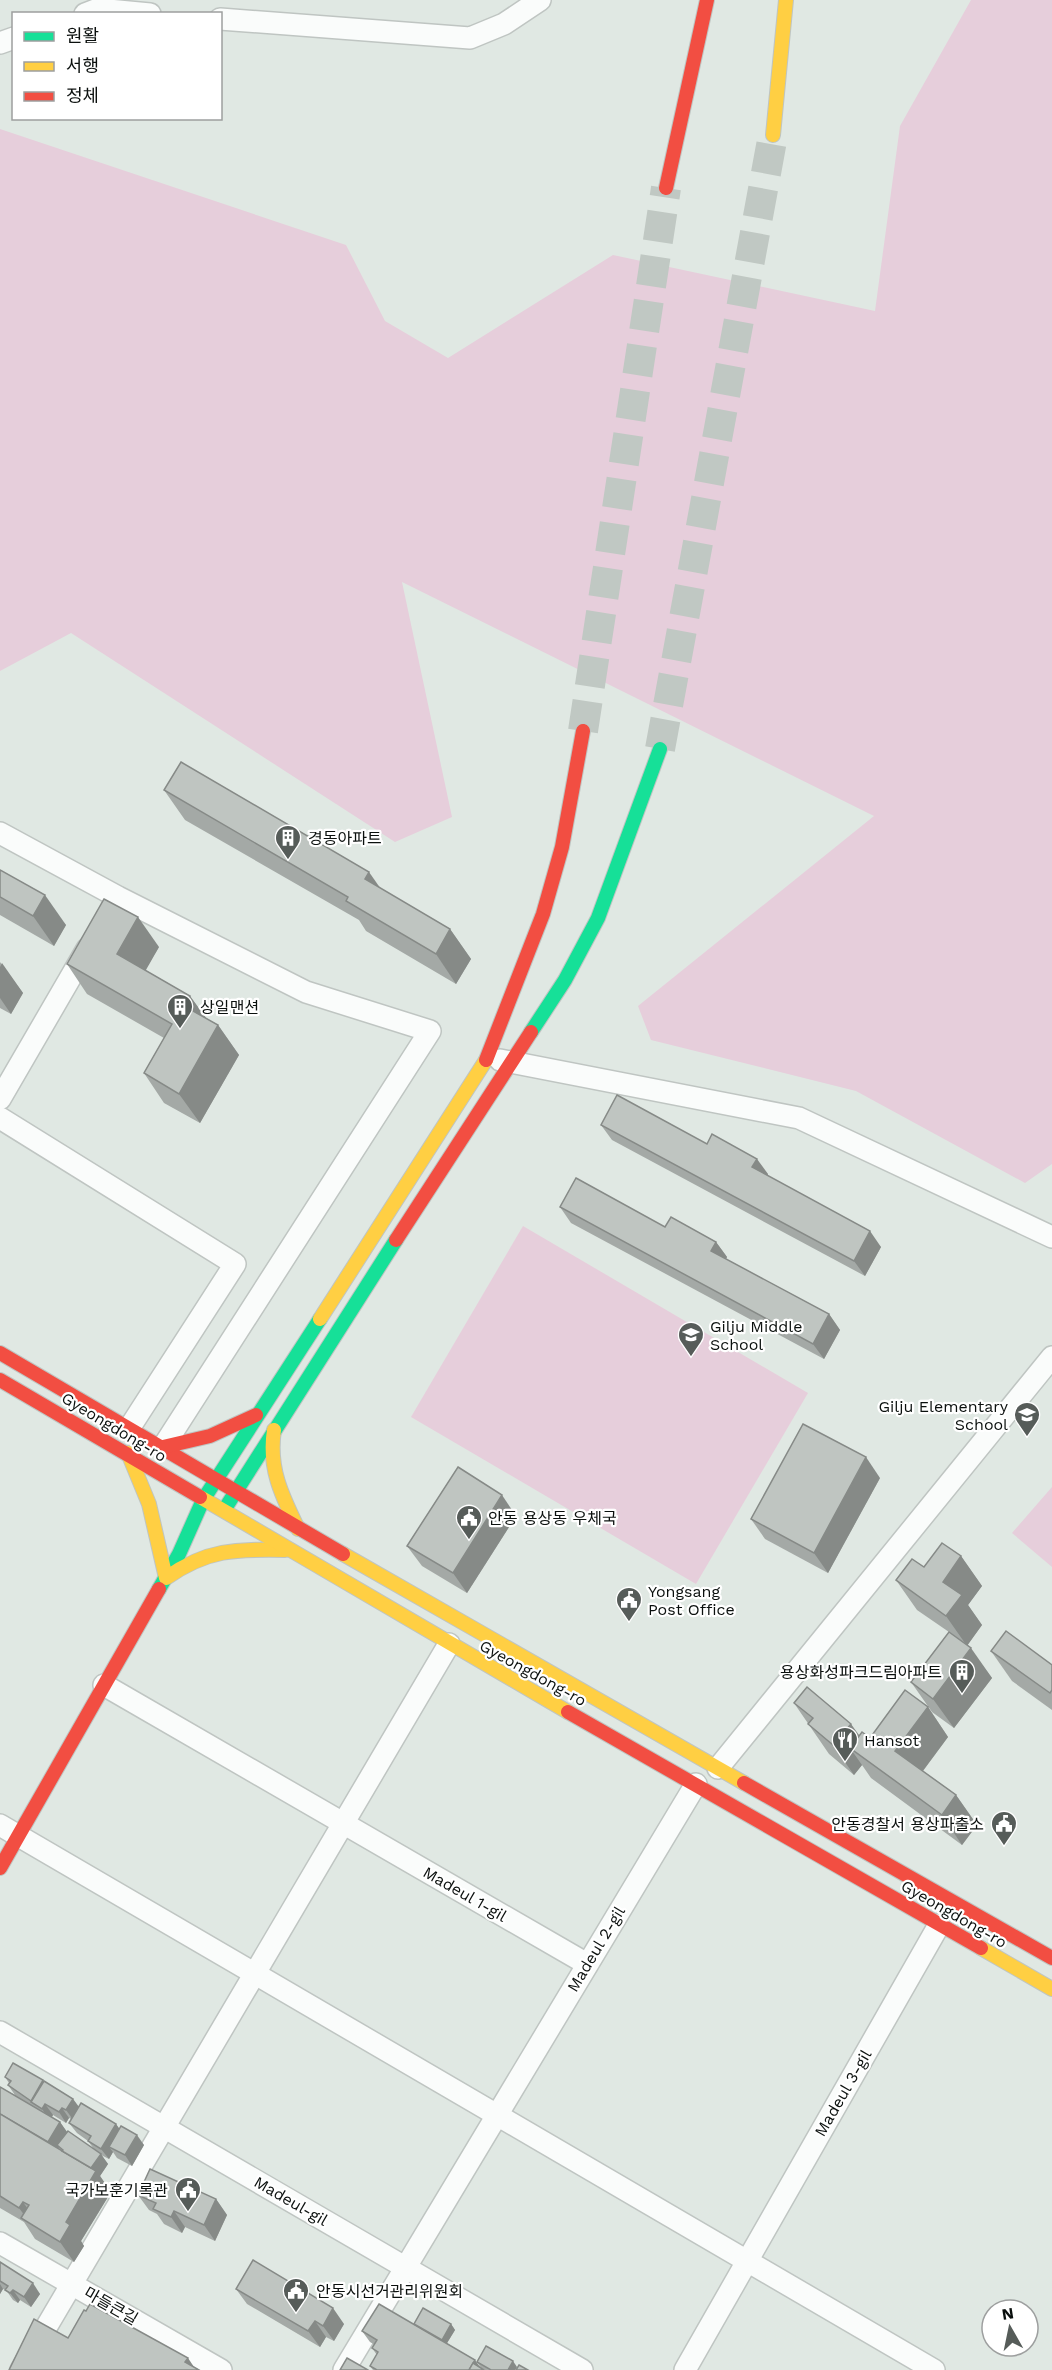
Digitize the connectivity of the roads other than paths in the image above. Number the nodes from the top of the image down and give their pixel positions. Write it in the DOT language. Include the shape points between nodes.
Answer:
graph roads {
  1 [pos="540,0"];
  2 [pos="708,0"];
  3 [pos="786,0"];
  4 [pos="91,12"];
  5 [pos="129,12"];
  6 [pos="222,19"];
  7 [pos="773,135"];
  8 [pos="666,188"];
  9 [pos="583,731"];
  10 [pos="660,750"];
  11 [pos="0,833"];
  12 [pos="118,897"];
  13 [pos="487,1059"];
  14 [pos="513,1060"];
  15 [pos="0,1099"];
  16 [pos="0,1118"];
  17 [pos="1052,1237"];
  18 [pos="0,1353"];
  19 [pos="1052,1357"];
  20 [pos="0,1380"];
  21 [pos="256,1415"];
  22 [pos="276,1425"];
  23 [pos="130,1427"];
  24 [pos="163,1447"];
  25 [pos="128,1453"];
  26 [pos="216,1478"];
  27 [pos="236,1491"];
  28 [pos="202,1500"];
  29 [pos="216,1519"];
  30 [pos="298,1529"];
  31 [pos="288,1550"];
  32 [pos="179,1554"];
  33 [pos="166,1578"];
  34 [pos="449,1644"];
  35 [pos="104,1685"];
  36 [pos="718,1768"];
  37 [pos="696,1784"];
  38 [pos="344,1824"];
  39 [pos="0,1825"];
  40 [pos="18,1836"];
  41 [pos="0,1868"];
  42 [pos="939,1925"];
  43 [pos="1052,1958"];
  44 [pos="587,1964"];
  45 [pos="255,1974"];
  46 [pos="1052,1989"];
  47 [pos="0,2032"];
  48 [pos="497,2115"];
  49 [pos="165,2128"];
  50 [pos="0,2243"];
  51 [pos="747,2261"];
  52 [pos="405,2267"];
  53 [pos="73,2284"];
  54 [pos="21,2370"];
  55 [pos="221,2370"];
  56 [pos="344,2370"];
  57 [pos="582,2370"];
  58 [pos="685,2370"];
  59 [pos="934,2370"];
  1 -- 6 [label="street" via="504,24 470,38"];
  2 -- 8 [label="street"];
  3 -- 7 [label="street"];
  4 -- 5 [label="street" via="98,9"];
  9 -- 13 [label="street" via="562,848 543,914"];
  10 -- 14 [label="street" via="598,918 565,980"];
  11 -- 12 [label="street"];
  12 -- 15 [label="street"];
  12 -- 24 [label="street" via="306,992 430,1031"];
  13 -- 14 [label="street"];
  13 -- 21 [label="street"];
  14 -- 17 [label="street" via="799,1118"];
  14 -- 22 [label="street"];
  16 -- 23 [label="street" via="236,1264"];
  18 -- 23 [label="street, Gyeongdong-ro"];
  19 -- 36 [label="street"];
  20 -- 25 [label="street, Gyeongdong-ro"];
  21 -- 24 [label="street" via="210,1436"];
  21 -- 26 [label="street"];
  22 -- 27 [label="street"];
  22 -- 30 [label="street" via="270,1450 272,1470"];
  23 -- 24 [label="street, Gyeongdong-ro"];
  24 -- 26 [label="street, Gyeongdong-ro"];
  25 -- 28 [label="street, Gyeongdong-ro"];
  25 -- 33 [label="street" via="149,1504"];
  26 -- 27 [label="street, Gyeongdong-ro"];
  26 -- 28 [label="street"];
  27 -- 29 [label="street"];
  27 -- 30 [label="street, Gyeongdong-ro"];
  28 -- 29 [label="street, Gyeongdong-ro"];
  28 -- 32 [label="street"];
  29 -- 31 [label="street, Gyeongdong-ro"];
  29 -- 32 [label="street"];
  30 -- 36 [label="street, Gyeongdong-ro"];
  31 -- 33 [label="street" via="230,1549 207,1553"];
  31 -- 34 [label="street, Gyeongdong-ro"];
  32 -- 33 [label="street"];
  33 -- 35 [label="street"];
  34 -- 37 [label="street, Gyeongdong-ro"];
  34 -- 38 [label="street"];
  35 -- 38 [label="street, Madeul 1-gil"];
  35 -- 40 [label="street"];
  36 -- 43 [label="street, Gyeongdong-ro"];
  37 -- 42 [label="street, Gyeongdong-ro"];
  37 -- 44 [label="street, Madeul 2-gil"];
  38 -- 44 [label="street, Madeul 1-gil"];
  38 -- 45 [label="street"];
  39 -- 40 [label="street"];
  40 -- 41 [label="street"];
  40 -- 45 [label="street"];
  42 -- 46 [label="street, Gyeongdong-ro"];
  42 -- 51 [label="street, Madeul 3-gil"];
  44 -- 48 [label="street, Madeul 2-gil"];
  45 -- 48 [label="street"];
  45 -- 49 [label="street"];
  47 -- 49 [label="street, Madeul-gil"];
  48 -- 51 [label="street"];
  48 -- 52 [label="street, Madeul 2-gil"];
  49 -- 52 [label="street, Madeul-gil"];
  49 -- 53 [label="street"];
  50 -- 53 [label="street, 마들큰길"];
  51 -- 58 [label="street, Madeul 3-gil"];
  51 -- 59 [label="street"];
  52 -- 56 [label="street, Madeul 2-gil"];
  52 -- 57 [label="street, Madeul-gil"];
  53 -- 54 [label="street"];
  53 -- 55 [label="street, 마들큰길"];
}
